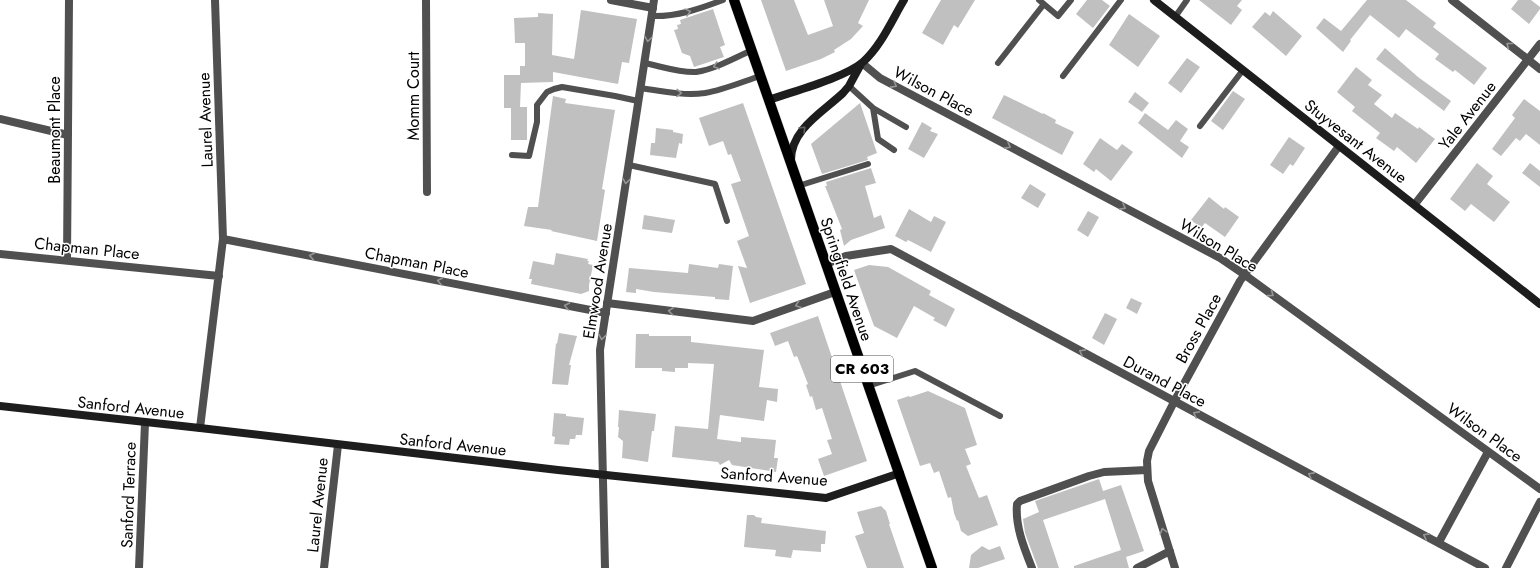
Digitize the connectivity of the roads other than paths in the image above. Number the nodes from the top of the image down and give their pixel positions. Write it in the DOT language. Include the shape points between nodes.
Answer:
graph roads {
  1 [pos="69,0"];
  2 [pos="215,0"];
  3 [pos="426,0"];
  4 [pos="611,0"];
  5 [pos="723,0"];
  6 [pos="734,0"];
  7 [pos="904,0"];
  8 [pos="1071,0"];
  9 [pos="1121,0"];
  10 [pos="1154,0"];
  11 [pos="1187,0"];
  12 [pos="1452,0"];
  13 [pos="1042,2"];
  14 [pos="653,8"];
  15 [pos="1176,17"];
  16 [pos="1540,44"];
  17 [pos="752,50"];
  18 [pos="1528,59"];
  19 [pos="644,63"];
  20 [pos="862,63"];
  21 [pos="998,63"];
  22 [pos="1540,69"];
  23 [pos="1243,70"];
  24 [pos="760,76"];
  25 [pos="1063,76"];
  26 [pos="849,86"];
  27 [pos="640,88"];
  28 [pos="769,100"];
  29 [pos="638,101"];
  30 [pos="873,108"];
  31 [pos="0,119"];
  32 [pos="1200,126"];
  33 [pos="906,127"];
  34 [pos="68,135"];
  35 [pos="1339,146"];
  36 [pos="894,150"];
  37 [pos="512,154"];
  38 [pos="791,164"];
  39 [pos="868,164"];
  40 [pos="629,165"];
  41 [pos="798,186"];
  42 [pos="427,192"];
  43 [pos="1415,204"];
  44 [pos="726,221"];
  45 [pos="223,239"];
  46 [pos="0,254"];
  47 [pos="67,260"];
  48 [pos="826,264"];
  49 [pos="1245,275"];
  50 [pos="219,276"];
  51 [pos="835,292"];
  52 [pos="607,303"];
  53 [pos="1540,304"];
  54 [pos="606,313"];
  55 [pos="868,386"];
  56 [pos="1174,402"];
  57 [pos="0,406"];
  58 [pos="1000,416"];
  59 [pos="145,423"];
  60 [pos="200,428"];
  61 [pos="338,445"];
  62 [pos="1488,452"];
  63 [pos="1147,470"];
  64 [pos="603,474"];
  65 [pos="900,474"];
  66 [pos="1540,489"];
  67 [pos="1540,502"];
  68 [pos="1439,542"];
  69 [pos="1170,551"];
  70 [pos="139,568"];
  71 [pos="324,568"];
  72 [pos="605,568"];
  73 [pos="932,568"];
  74 [pos="1032,568"];
  75 [pos="1136,568"];
  76 [pos="1176,568"];
  77 [pos="1485,568"];
  78 [pos="1506,568"];
  1 -- 34 [label="street, Beaumont Place"];
  2 -- 45 [label="street, Laurel Avenue"];
  3 -- 42 [label="street, Momm Court"];
  4 -- 14 [label="street"];
  14 -- 5 [label="lane, one-way" via="673,16"];
  6 -- 17 [label="main road, Springfield Avenue / CR 603"];
  7 -- 20 [label="main road" via="875,48"];
  8 -- 13 [label="lane" via="1058,16"];
  9 -- 25 [label="lane"];
  10 -- 15 [label="main road, Stuyvesant Avenue"];
  11 -- 15 [label="lane"];
  18 -- 12 [label="street, one-way"];
  13 -- 21 [label="lane"];
  14 -- 19 [label="street, Elmwood Avenue, one-way"];
  15 -- 23 [label="main road, Stuyvesant Avenue"];
  16 -- 18 [label="street, Yale Avenue"];
  17 -- 19 [label="lane, one-way" via="696,72"];
  17 -- 24 [label="main road, Springfield Avenue / CR 603"];
  18 -- 22 [label="street"];
  18 -- 43 [label="street, Yale Avenue"];
  19 -- 27 [label="street, Elmwood Avenue"];
  20 -- 26 [label="main road"];
  20 -- 28 [label="main road" via="836,76"];
  20 -- 49 [label="street, Wilson Place, one-way" via="880,78 1220,258"];
  23 -- 32 [label="lane"];
  23 -- 35 [label="main road, Stuyvesant Avenue"];
  27 -- 24 [label="lane, one-way" via="704,93"];
  24 -- 28 [label="main road, Springfield Avenue / CR 603"];
  26 -- 30 [label="lane"];
  38 -- 26 [label="main road, one-way" via="793,144 798,133"];
  27 -- 29 [label="street, Elmwood Avenue"];
  28 -- 38 [label="main road, Springfield Avenue / CR 603"];
  29 -- 37 [label="lane" via="562,87 554,89 547,92 537,106 537,122 529,156"];
  29 -- 40 [label="street, Elmwood Avenue"];
  30 -- 33 [label="lane"];
  30 -- 36 [label="lane" via="878,139"];
  31 -- 34 [label="street"];
  34 -- 47 [label="street, Beaumont Place"];
  35 -- 43 [label="main road, Stuyvesant Avenue"];
  35 -- 49 [label="street, Bross Place"];
  38 -- 41 [label="main road, Springfield Avenue / CR 603"];
  39 -- 41 [label="lane"];
  40 -- 44 [label="lane" via="715,184"];
  40 -- 52 [label="street, Elmwood Avenue, one-way"];
  41 -- 48 [label="main road, Springfield Avenue / CR 603"];
  43 -- 53 [label="main road, Stuyvesant Avenue"];
  45 -- 50 [label="street, Laurel Avenue"];
  54 -- 45 [label="street, Chapman Place, one-way"];
  46 -- 47 [label="street, Chapman Place"];
  47 -- 50 [label="street, Chapman Place"];
  48 -- 51 [label="main road, Springfield Avenue / CR 603"];
  56 -- 48 [label="street, Durand Place, one-way" via="891,249 846,256"];
  49 -- 56 [label="street, Bross Place"];
  49 -- 62 [label="street, Wilson Place, one-way"];
  50 -- 60 [label="street"];
  51 -- 52 [label="street, one-way" via="753,321"];
  51 -- 55 [label="main road, Springfield Avenue / CR 603"];
  52 -- 54 [label="street, Elmwood Avenue"];
  54 -- 64 [label="street, Elmwood Avenue, one-way" via="600,350"];
  55 -- 58 [label="lane" via="915,371"];
  55 -- 65 [label="main road, Springfield Avenue / CR 603"];
  56 -- 63 [label="street, Bross Place" via="1149,451"];
  68 -- 56 [label="street, Durand Place, one-way"];
  57 -- 59 [label="main road, Sanford Avenue"];
  59 -- 60 [label="main road, Sanford Avenue"];
  59 -- 70 [label="street, Sanford Terrace"];
  60 -- 61 [label="main road, Sanford Avenue"];
  61 -- 64 [label="main road, Sanford Avenue"];
  61 -- 71 [label="street, Laurel Avenue"];
  62 -- 66 [label="street, Wilson Place"];
  62 -- 68 [label="street"];
  69 -- 63 [label="street, Bross Place, one-way" via="1150,491"];
  63 -- 74 [label="street" via="1104,472 1020,501 1017,504 1017,511 1020,538"];
  64 -- 65 [label="main road, Sanford Avenue" via="826,498"];
  64 -- 72 [label="street, Elmwood Avenue"];
  65 -- 73 [label="main road, Springfield Avenue / CR 603"];
  67 -- 78 [label="street"];
  68 -- 77 [label="street, Durand Place"];
  69 -- 75 [label="street"];
  69 -- 76 [label="street, Bross Place"];
}
